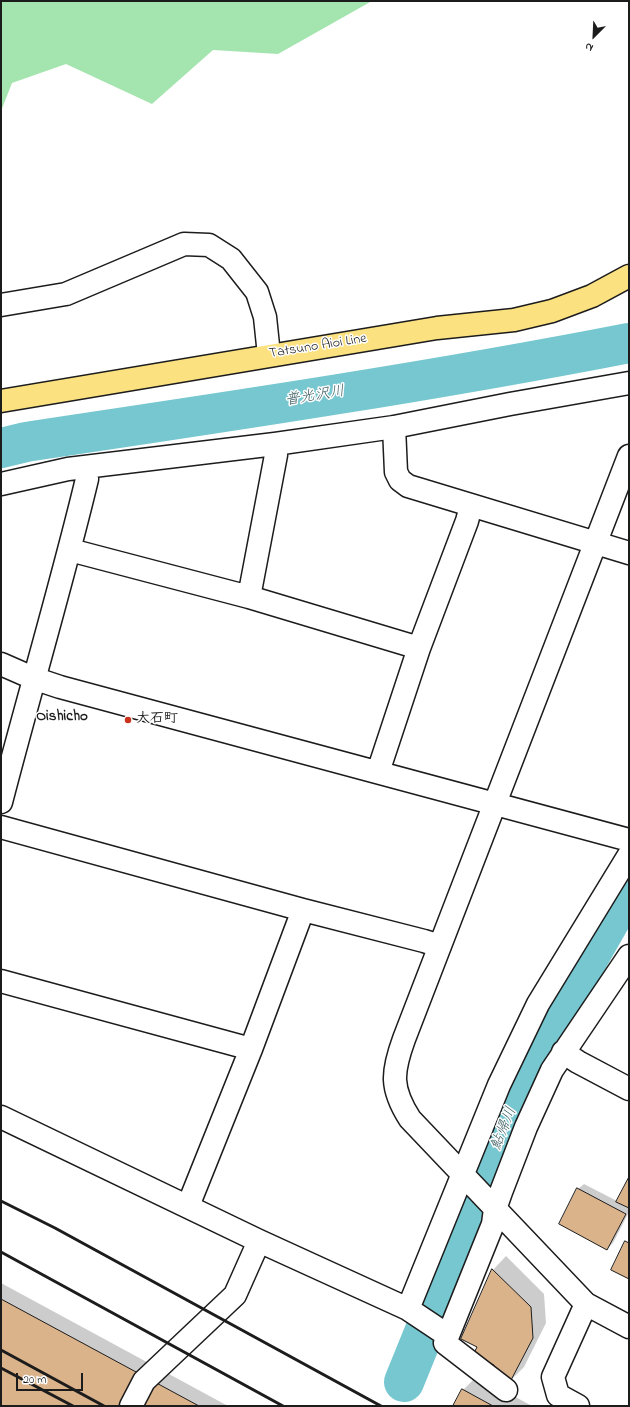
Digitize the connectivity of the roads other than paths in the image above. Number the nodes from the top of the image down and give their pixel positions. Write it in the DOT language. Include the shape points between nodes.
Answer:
graph roads {
  1 [pos="629,276"];
  2 [pos="1,305"];
  3 [pos="269,355"];
  4 [pos="629,383"];
  5 [pos="1,401"];
  6 [pos="394,427"];
  7 [pos="275,444"];
  8 [pos="629,456"];
  9 [pos="86,467"];
  10 [pos="1,484"];
  11 [pos="471,506"];
  12 [pos="595,543"];
  13 [pos="70,550"];
  14 [pos="629,553"];
  15 [pos="249,597"];
  16 [pos="419,648"];
  17 [pos="1,664"];
  18 [pos="33,678"];
  19 [pos="378,772"];
  20 [pos="1,802"];
  21 [pos="496,804"];
  22 [pos="1,828"];
  23 [pos="629,840"];
  24 [pos="629,855"];
  25 [pos="303,910"];
  26 [pos="440,946"];
  27 [pos="629,957"];
  28 [pos="1,981"];
  29 [pos="251,1049"];
  30 [pos="563,1052"];
  31 [pos="629,1089"];
  32 [pos="1,1117"];
  33 [pos="466,1176"];
  34 [pos="188,1206"];
  35 [pos="493,1206"];
  36 [pos="259,1241"];
  37 [pos="586,1304"];
  38 [pos="412,1311"];
  39 [pos="629,1327"];
  40 [pos="445,1334"];
  41 [pos="506,1390"];
  42 [pos="130,1406"];
  43 [pos="578,1406"];
  1 -- 3 [label="main road, Tatsuno Aioi Line" via="592,296 552,311 514,320 437,328"];
  2 -- 3 [label="street" via="66,294 184,244 209,245 230,259 257,292 265,317"];
  3 -- 5 [label="main road, Tatsuno Aioi Line"];
  4 -- 6 [label="street"];
  6 -- 7 [label="street"];
  6 -- 11 [label="street" via="396,472 400,480 408,486"];
  7 -- 9 [label="street"];
  7 -- 15 [label="street" via="276,455"];
  8 -- 12 [label="street"];
  9 -- 10 [label="street"];
  9 -- 13 [label="street" via="87,479"];
  11 -- 12 [label="street"];
  11 -- 16 [label="street" via="468,521"];
  12 -- 14 [label="street"];
  12 -- 21 [label="street"];
  13 -- 15 [label="street"];
  13 -- 18 [label="street"];
  15 -- 16 [label="street"];
  16 -- 19 [label="street"];
  17 -- 18 [label="street"];
  18 -- 19 [label="street"];
  18 -- 20 [label="street"];
  19 -- 21 [label="street"];
  21 -- 23 [label="street"];
  21 -- 26 [label="street"];
  22 -- 25 [label="street"];
  24 -- 33 [label="street" via="538,1004 499,1085"];
  25 -- 26 [label="street"];
  25 -- 29 [label="street"];
  26 -- 33 [label="street" via="398,1054 394,1080 402,1106 410,1119"];
  27 -- 30 [label="street"];
  28 -- 29 [label="street"];
  29 -- 34 [label="street"];
  30 -- 31 [label="street"];
  30 -- 35 [label="street" via="552,1070"];
  32 -- 34 [label="street"];
  33 -- 35 [label="street"];
  33 -- 38 [label="street"];
  34 -- 36 [label="street"];
  35 -- 37 [label="street"];
  35 -- 40 [label="street" via="493,1224"];
  36 -- 38 [label="street"];
  36 -- 42 [label="street" via="235,1295 144,1381"];
  37 -- 39 [label="street"];
  37 -- 43 [label="street" via="553,1377 558,1395"];
  38 -- 40 [label="street"];
  40 -- 41 [label="street" via="445,1343"];
}
